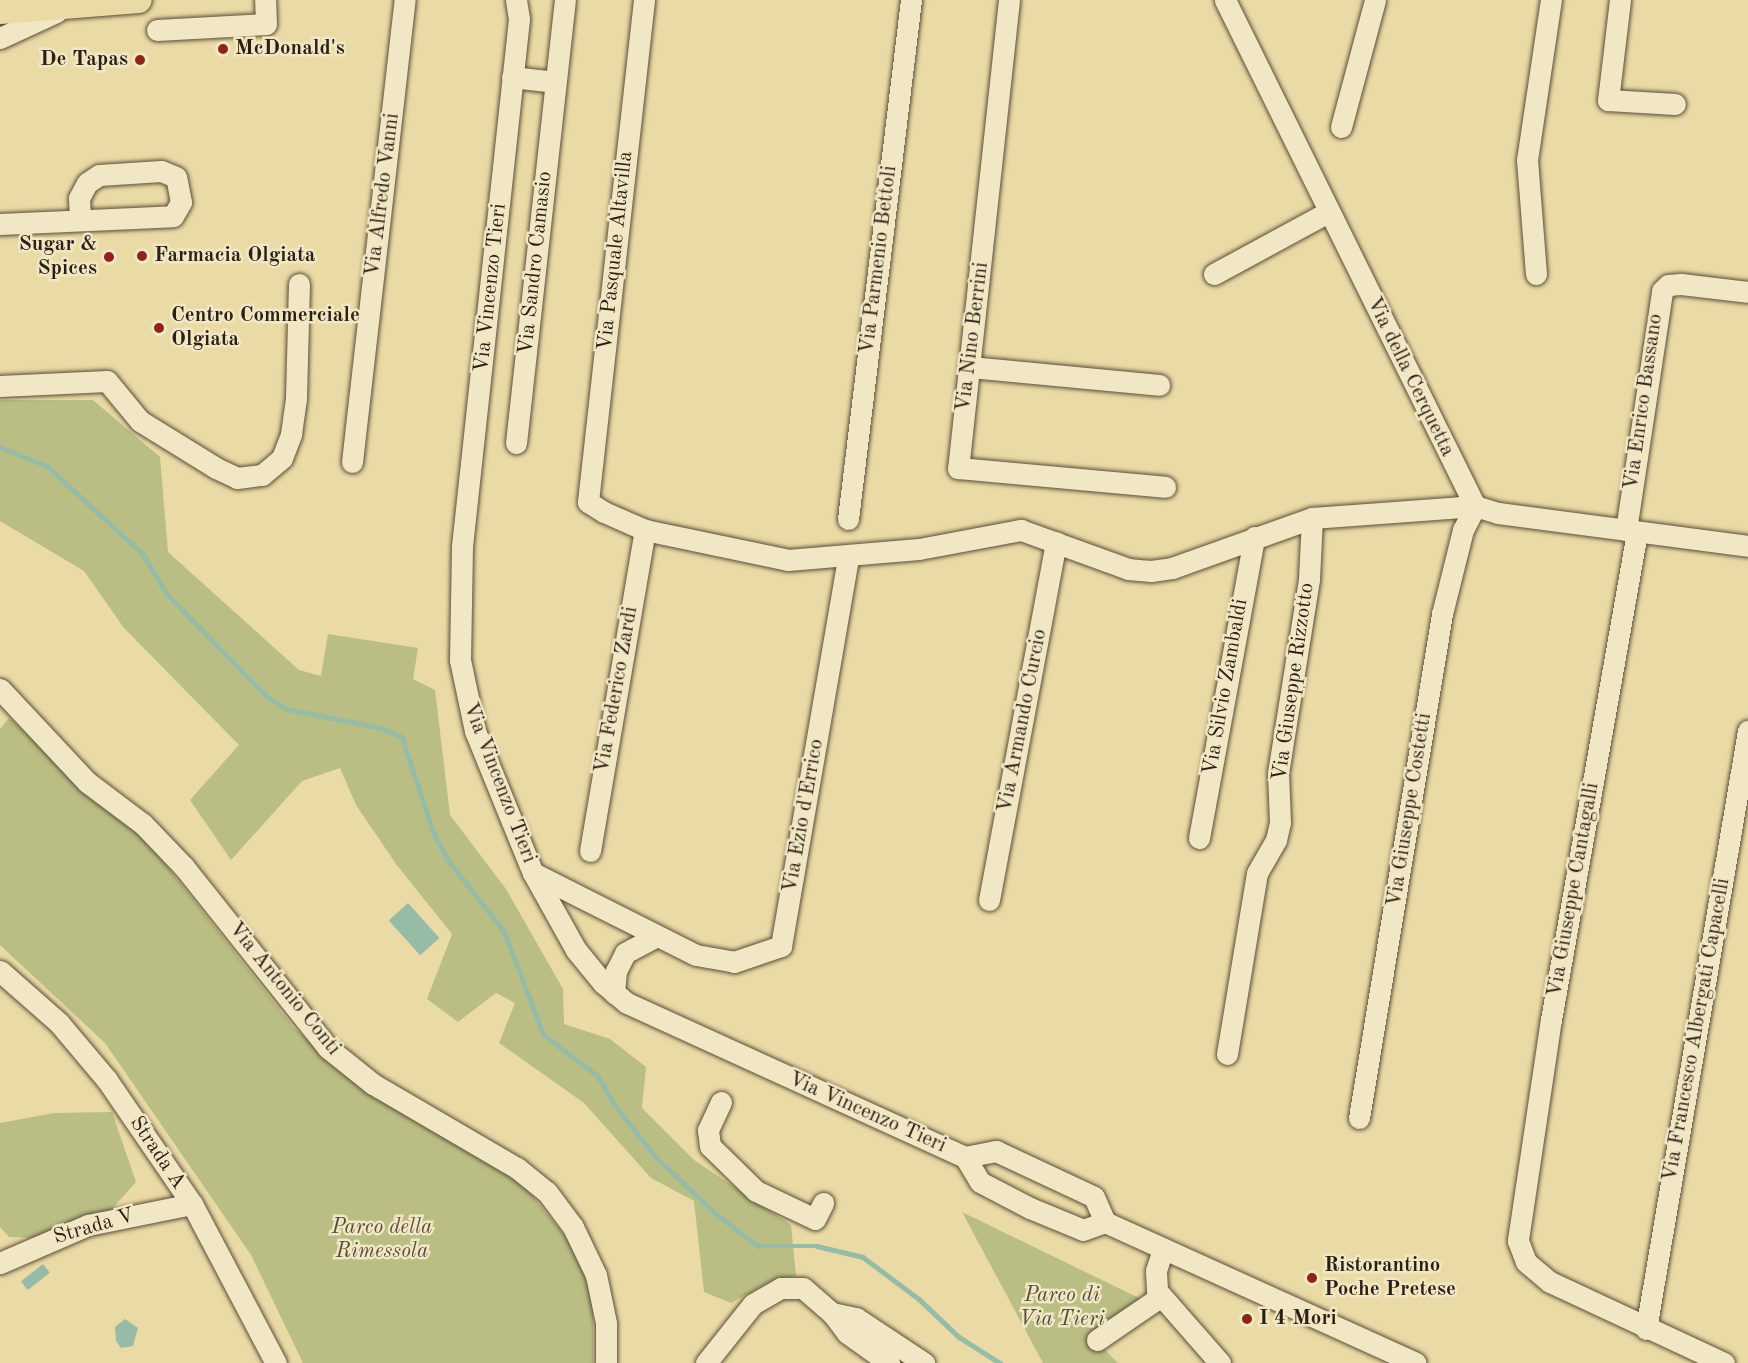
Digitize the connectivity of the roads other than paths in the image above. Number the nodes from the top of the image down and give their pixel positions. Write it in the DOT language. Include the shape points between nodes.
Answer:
graph roads {
  1 [pos="139,0"];
  2 [pos="265,0"];
  3 [pos="405,0"];
  4 [pos="565,0"];
  5 [pos="644,0"];
  6 [pos="911,0"];
  7 [pos="1009,0"];
  8 [pos="1225,0"];
  9 [pos="1375,0"];
  10 [pos="1551,0"];
  11 [pos="1620,0"];
  12 [pos="520,4"];
  13 [pos="25,5"];
  14 [pos="84,5"];
  15 [pos="0,11"];
  16 [pos="157,30"];
  17 [pos="0,38"];
  18 [pos="513,77"];
  19 [pos="556,82"];
  20 [pos="1675,104"];
  21 [pos="1341,127"];
  22 [pos="1328,212"];
  23 [pos="80,219"];
  24 [pos="0,224"];
  25 [pos="1214,274"];
  26 [pos="1536,274"];
  27 [pos="298,284"];
  28 [pos="1748,292"];
  29 [pos="970,367"];
  30 [pos="1159,385"];
  31 [pos="0,386"];
  32 [pos="516,443"];
  33 [pos="352,462"];
  34 [pos="1164,487"];
  35 [pos="1475,506"];
  36 [pos="1312,518"];
  37 [pos="848,519"];
  38 [pos="645,530"];
  39 [pos="1632,531"];
  40 [pos="1254,537"];
  41 [pos="1056,542"];
  42 [pos="1748,546"];
  43 [pos="848,557"];
  44 [pos="0,689"];
  45 [pos="1748,731"];
  46 [pos="1198,838"];
  47 [pos="590,851"];
  48 [pos="533,873"];
  49 [pos="989,900"];
  50 [pos="657,936"];
  51 [pos="0,971"];
  52 [pos="614,993"];
  53 [pos="1227,1054"];
  54 [pos="721,1102"];
  55 [pos="1359,1118"];
  56 [pos="996,1151"];
  57 [pos="965,1157"];
  58 [pos="983,1184"];
  59 [pos="1090,1195"];
  60 [pos="823,1203"];
  61 [pos="192,1204"];
  62 [pos="1105,1222"];
  63 [pos="1075,1226"];
  64 [pos="1164,1249"];
  65 [pos="0,1263"];
  66 [pos="1160,1297"];
  67 [pos="832,1312"];
  68 [pos="1646,1329"];
  69 [pos="1097,1340"];
  70 [pos="276,1363"];
  71 [pos="606,1363"];
  72 [pos="706,1363"];
  73 [pos="889,1363"];
  74 [pos="924,1363"];
  75 [pos="1220,1363"];
  76 [pos="1416,1363"];
  77 [pos="1724,1363"];
  1 -- 14 [label="main road"];
  2 -- 16 [label="street" via="266,24"];
  3 -- 33 [label="street, Via Alfredo Vanni"];
  4 -- 19 [label="street, Via Sandro Camasio"];
  5 -- 38 [label="street, Via Pasquale Altavilla" via="588,502"];
  6 -- 37 [label="street, Via Parmenio Bettoli"];
  7 -- 29 [label="street, Via Nino Berrini"];
  8 -- 22 [label="street, Via della Cerquetta"];
  9 -- 21 [label="street"];
  10 -- 26 [label="street" via="1527,160"];
  11 -- 20 [label="street" via="1608,100"];
  12 -- 18 [label="street, Via Vincenzo Tieri"];
  13 -- 14 [label="main road"];
  13 -- 15 [label="main road"];
  14 -- 17 [label="street" via="32,20"];
  18 -- 19 [label="street"];
  18 -- 48 [label="street, Via Vincenzo Tieri" via="462,546 460,660 475,731"];
  19 -- 32 [label="street, Via Sandro Camasio"];
  22 -- 25 [label="street"];
  22 -- 35 [label="street, Via della Cerquetta"];
  23 -- 24 [label="street"];
  27 -- 31 [label="street" via="296,398 291,434 282,458 262,475 237,478 216,468 140,421 106,381"];
  28 -- 39 [label="street, Via Enrico Bassano" via="1681,284 1668,285 1662,291"];
  29 -- 30 [label="street"];
  29 -- 34 [label="street, Via Nino Berrini" via="958,468"];
  35 -- 36 [label="street"];
  35 -- 39 [label="street"];
  35 -- 55 [label="street, Via Giuseppe Costetti" via="1463,530 1442,614"];
  36 -- 40 [label="street"];
  36 -- 53 [label="street, Via Giuseppe Rizzotto" via="1309,579 1278,773 1280,822 1276,840 1257,873"];
  38 -- 43 [label="street" via="788,560"];
  38 -- 47 [label="street, Via Federico Zardi"];
  39 -- 42 [label="street"];
  39 -- 68 [label="street, Via Giuseppe Cantagalli" via="1519,1227 1520,1249 1530,1266 1550,1282"];
  40 -- 41 [label="street" via="1151,572 1128,569"];
  40 -- 46 [label="street, Via Silvio Zambaldi"];
  41 -- 43 [label="street" via="1033,532 1009,530 919,549"];
  41 -- 49 [label="street, Via Armando Curcio"];
  43 -- 50 [label="street, Via Ezio d'Errico" via="781,946 734,962 696,955"];
  44 -- 71 [label="street, Via Antonio Conti" via="87,782 143,824 184,867 328,1048 373,1084 517,1168 547,1192 573,1227 593,1267 606,1323"];
  45 -- 68 [label="street, Via Francesco Albergati Capacelli"];
  48 -- 50 [label="street, Via Ezio d'Errico"];
  48 -- 52 [label="street, Via Vincenzo Tieri" via="566,936"];
  50 -- 52 [label="street" via="625,953 616,971"];
  51 -- 61 [label="street, Strada A" via="58,1023 107,1080"];
  52 -- 57 [label="street, Via Vincenzo Tieri" via="637,1008"];
  54 -- 60 [label="street" via="708,1130 710,1146 748,1184 815,1219"];
  56 -- 57 [label="street, Via Vincenzo Tieri"];
  56 -- 58 [label="street"];
  56 -- 59 [label="street"];
  57 -- 58 [label="street, Via Vincenzo Tieri"];
  58 -- 63 [label="street"];
  59 -- 62 [label="street"];
  59 -- 63 [label="street"];
  61 -- 65 [label="street, Strada V" via="88,1225"];
  61 -- 70 [label="street, Strada A"];
  62 -- 63 [label="street" via="1083,1230"];
  62 -- 64 [label="street"];
  64 -- 66 [label="street" via="1155,1280"];
  64 -- 76 [label="street"];
  66 -- 69 [label="street"];
  66 -- 75 [label="street"];
  67 -- 72 [label="street" via="803,1288 781,1287 753,1305"];
  67 -- 73 [label="street" via="847,1333"];
  67 -- 74 [label="street" via="856,1318"];
  68 -- 77 [label="street"];
}
